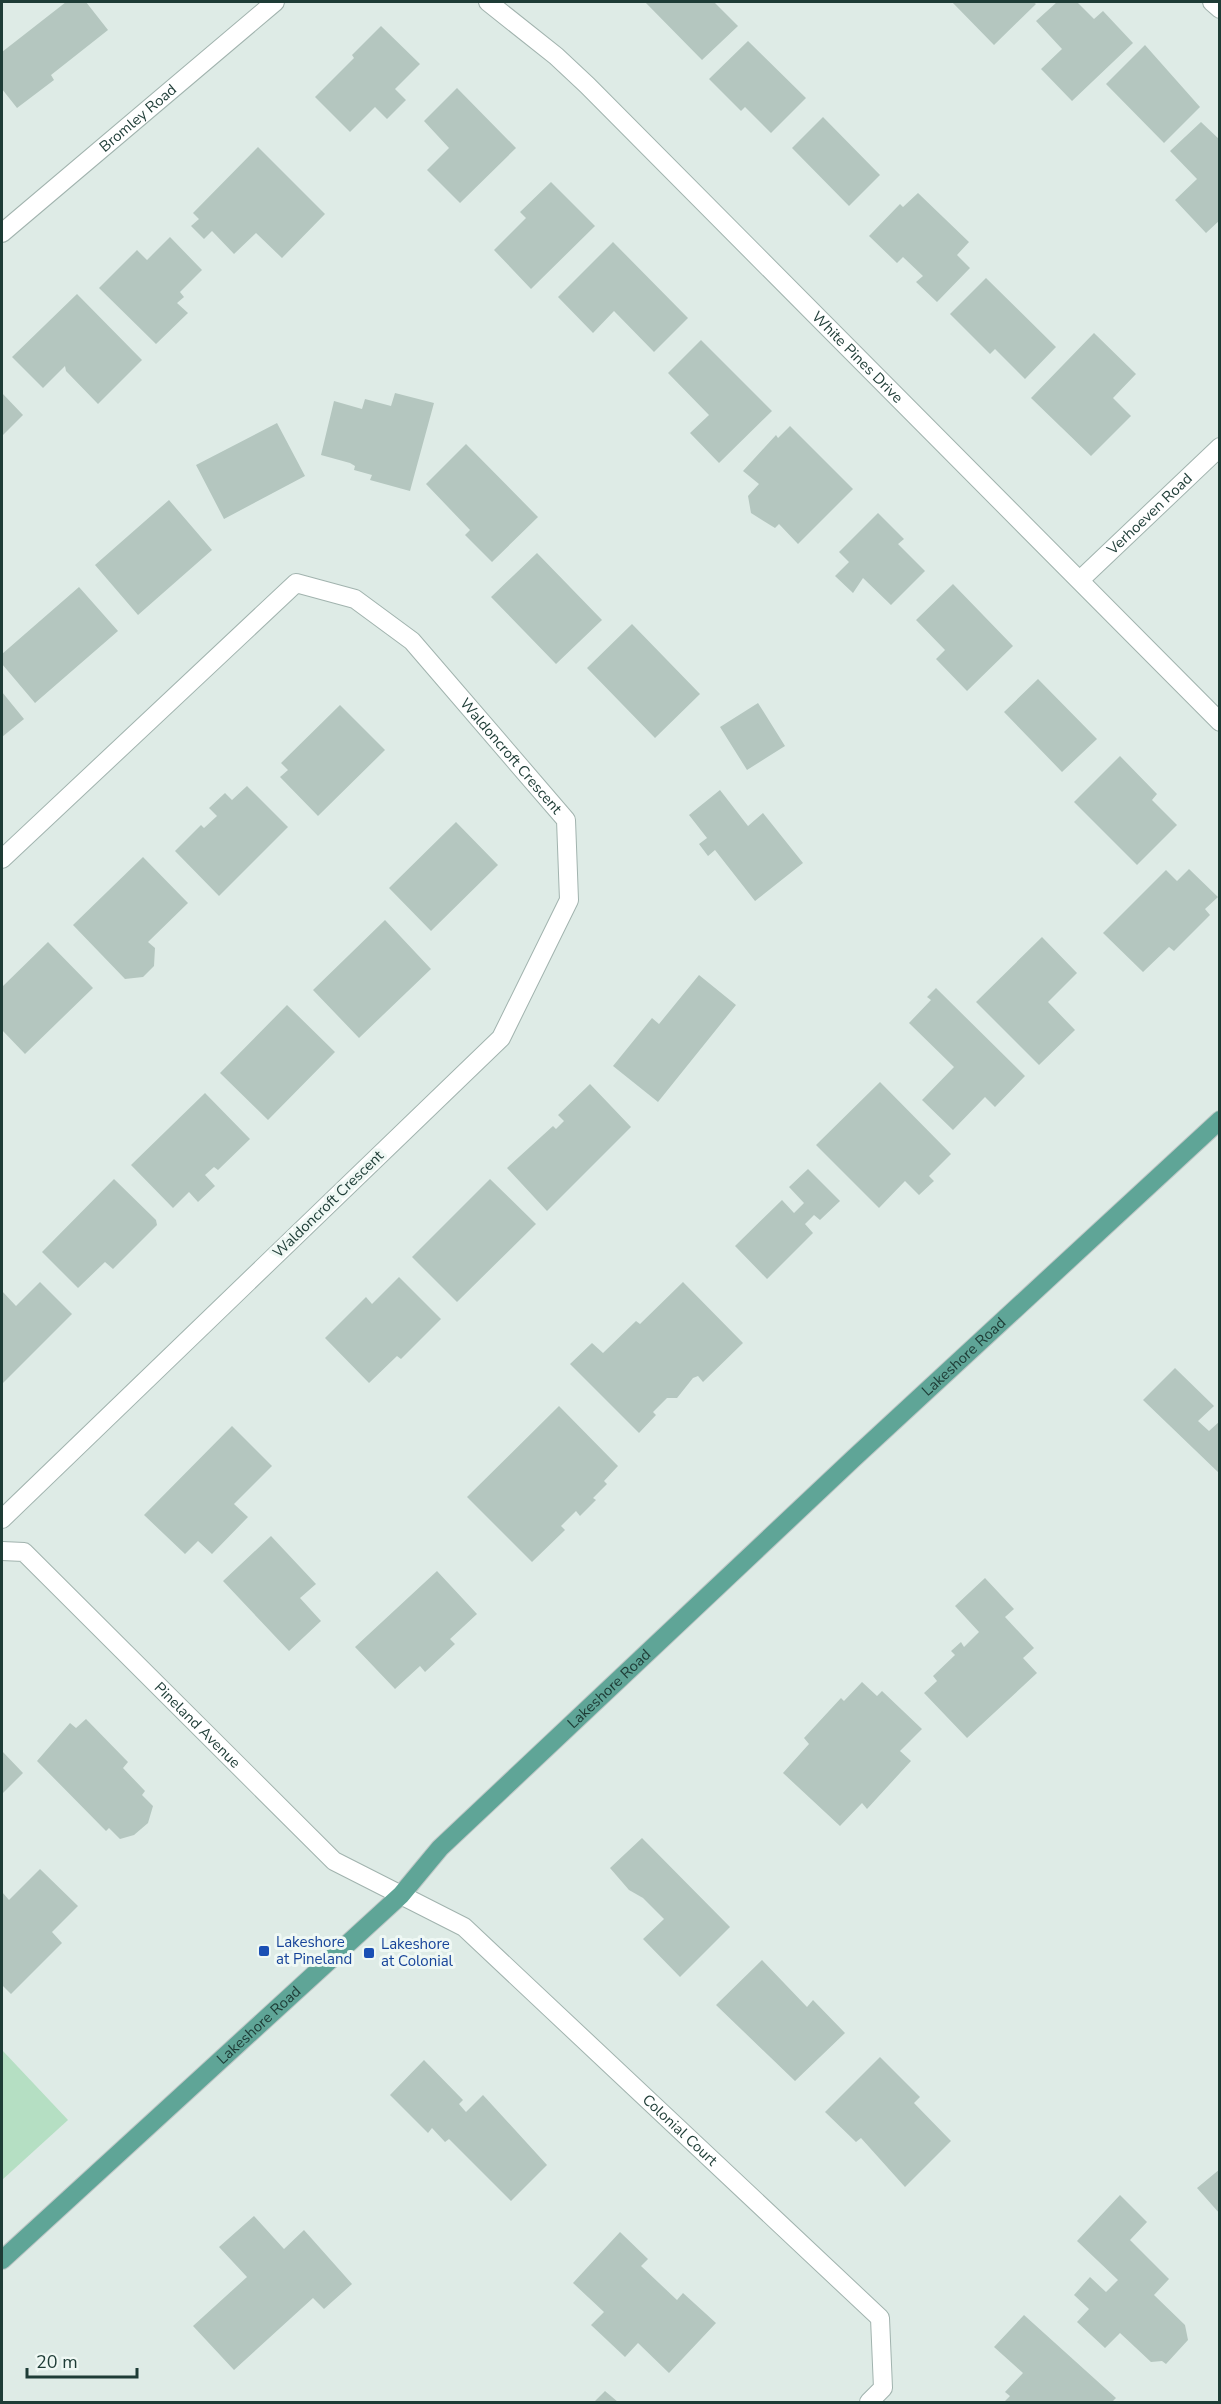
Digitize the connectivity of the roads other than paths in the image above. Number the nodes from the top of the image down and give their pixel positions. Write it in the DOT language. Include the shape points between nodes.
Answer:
graph roads {
  1 [pos="275,2"];
  2 [pos="488,2"];
  3 [pos="1212,2"];
  4 [pos="1220,9"];
  5 [pos="3,229"];
  6 [pos="1220,447"];
  7 [pos="1080,580"];
  8 [pos="1220,722"];
  9 [pos="2,859"];
  10 [pos="1220,1120"];
  11 [pos="2,1518"];
  12 [pos="2,1551"];
  13 [pos="401,1895"];
  14 [pos="2,2260"];
  15 [pos="869,2403"];
  1 -- 5 [label="street, Bromley Road"];
  2 -- 7 [label="street, White Pines Drive" via="587,85"];
  3 -- 4 [label="street"];
  6 -- 7 [label="street, Verhoeven Road"];
  7 -- 8 [label="street, White Pines Drive"];
  9 -- 11 [label="street, Waldoncroft Crescent" via="296,584 355,599 420,650 566,820 569,900 501,1038"];
  10 -- 13 [label="main road, Lakeshore Road" via="449,1840"];
  12 -- 13 [label="street, Pineland Avenue" via="24,1552 334,1861"];
  13 -- 14 [label="main road, Lakeshore Road"];
  13 -- 15 [label="street, Colonial Court" via="464,1927 880,2318 884,2388"];
}
